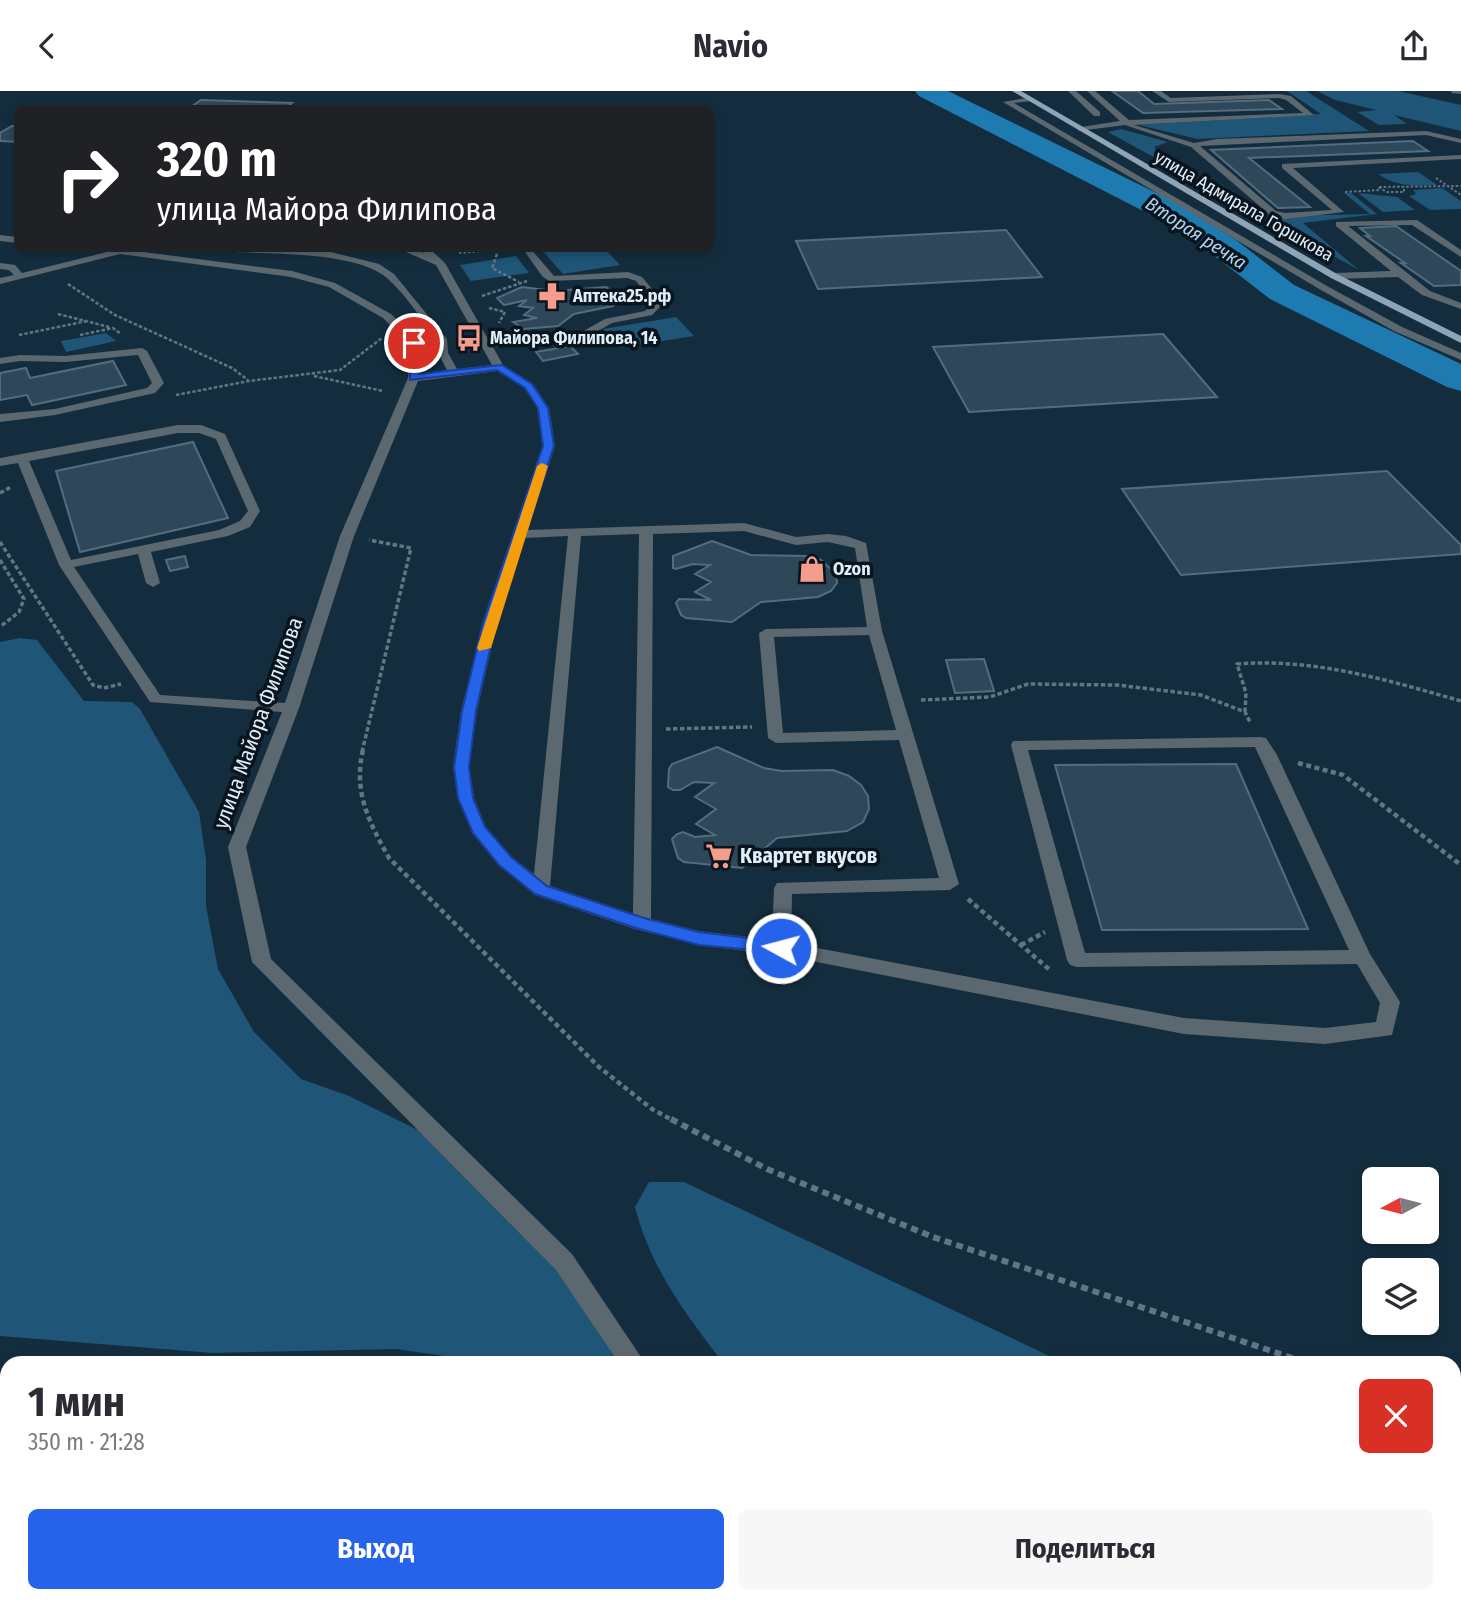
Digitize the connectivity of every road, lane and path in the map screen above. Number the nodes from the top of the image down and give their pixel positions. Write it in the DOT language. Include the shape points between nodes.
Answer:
graph roads {
  1 [pos="1016,91"];
  2 [pos="1072,91"];
  3 [pos="1091,91"];
  4 [pos="1156,91"];
  5 [pos="1455,91"];
  6 [pos="1461,92"];
  7 [pos="1029,99"];
  8 [pos="1097,114"];
  9 [pos="1127,123"];
  10 [pos="1081,129"];
  11 [pos="1426,132"];
  12 [pos="1461,141"];
  13 [pos="1194,145"];
  14 [pos="1461,155"];
  15 [pos="1429,173"];
  16 [pos="1340,184"];
  17 [pos="1448,186"];
  18 [pos="1461,186"];
  19 [pos="1404,189"];
  20 [pos="1380,190"];
  21 [pos="1349,191"];
  22 [pos="1461,195"];
  23 [pos="1359,199"];
  24 [pos="121,252"];
  25 [pos="146,252"];
  26 [pos="282,252"];
  27 [pos="411,252"];
  28 [pos="428,252"];
  29 [pos="498,252"];
  30 [pos="529,252"];
  31 [pos="1461,254"];
  32 [pos="440,263"];
  33 [pos="0,266"];
  34 [pos="45,269"];
  35 [pos="1400,274"];
  36 [pos="20,276"];
  37 [pos="1334,277"];
  38 [pos="552,279"];
  39 [pos="0,281"];
  40 [pos="519,282"];
  41 [pos="481,300"];
  42 [pos="1461,306"];
  43 [pos="488,308"];
  44 [pos="58,314"];
  45 [pos="87,321"];
  46 [pos="397,325"];
  47 [pos="113,328"];
  48 [pos="503,330"];
  49 [pos="19,336"];
  50 [pos="1461,340"];
  51 [pos="486,344"];
  52 [pos="1461,358"];
  53 [pos="0,361"];
  54 [pos="499,367"];
  55 [pos="454,373"];
  56 [pos="306,375"];
  57 [pos="414,378"];
  58 [pos="249,381"];
  59 [pos="151,391"];
  60 [pos="405,398"];
  61 [pos="0,418"];
  62 [pos="22,459"];
  63 [pos="0,462"];
  64 [pos="646,530"];
  65 [pos="575,532"];
  66 [pos="519,534"];
  67 [pos="347,536"];
  68 [pos="143,549"];
  69 [pos="0,560"];
  70 [pos="66,565"];
  71 [pos="153,583"];
  72 [pos="0,627"];
  73 [pos="875,631"];
  74 [pos="895,701"];
  75 [pos="1461,701"];
  76 [pos="291,708"];
  77 [pos="1245,712"];
  78 [pos="775,726"];
  79 [pos="644,729"];
  80 [pos="905,735"];
  81 [pos="1265,748"];
  82 [pos="1461,866"];
  83 [pos="950,884"];
  84 [pos="541,890"];
  85 [pos="642,924"];
  86 [pos="781,948"];
  87 [pos="1362,957"];
  88 [pos="1059,977"];
  89 [pos="628,1356"];
  90 [pos="1286,1356"];
  1 -- 7 [label="main road, улица Адмирала Горшкова"];
  2 -- 8 [label="street"];
  3 -- 9 [label="street"];
  4 -- 9 [label="street" via="1169,100 1279,96 1310,115"];
  5 -- 6 [label="street"];
  7 -- 10 [label="main road, улица Адмирала Горшкова"];
  7 -- 52 [label="street" via="1007,102 1324,288"];
  9 -- 10 [label="street"];
  9 -- 13 [label="street"];
  10 -- 37 [label="main road, улица Адмирала Горшкова"];
  11 -- 12 [label="street"];
  11 -- 13 [label="street"];
  11 -- 14 [label="street"];
  13 -- 14 [label="street" via="1273,213 1285,216 1340,212 1285,166"];
  15 -- 17 [label="path"];
  16 -- 21 [label="path"];
  17 -- 18 [label="path"];
  17 -- 19 [label="path"];
  17 -- 22 [label="path"];
  19 -- 20 [label="path" via="1399,193"];
  19 -- 20 [label="path" via="1385,185 1379,186"];
  20 -- 21 [label="path"];
  21 -- 23 [label="path"];
  24 -- 34 [label="street"];
  25 -- 46 [label="street, улица Майора Филипова" via="292,274 332,285"];
  26 -- 55 [label="street" via="331,255 376,266 391,276 443,341 443,353"];
  27 -- 32 [label="street"];
  28 -- 32 [label="street"];
  29 -- 40 [label="path" via="492,268"];
  30 -- 38 [label="street"];
  31 -- 35 [label="street" via="1414,222 1339,224"];
  32 -- 51 [label="street"];
  33 -- 36 [label="street" via="12,267"];
  34 -- 36 [label="street"];
  34 -- 58 [label="path" via="115,315 232,368"];
  35 -- 37 [label="street"];
  35 -- 42 [label="street" via="1426,293"];
  36 -- 39 [label="street"];
  37 -- 50 [label="main road, улица Адмирала Горшкова"];
  38 -- 40 [label="path"];
  38 -- 51 [label="street" via="628,275 639,279 659,303 648,313 609,321 578,338"];
  40 -- 41 [label="path"];
  43 -- 48 [label="path" via="505,312 498,320"];
  44 -- 45 [label="path"];
  45 -- 47 [label="path"];
  45 -- 49 [label="path"];
  46 -- 56 [label="path" via="340,370"];
  46 -- 57 [label="street, улица Майора Филипова" via="414,343"];
  51 -- 54 [label="street"];
  53 -- 59 [label="street" via="142,351 158,383"];
  54 -- 55 [label="street"];
  54 -- 66 [label="street" via="528,386 543,408 549,446"];
  55 -- 57 [label="street"];
  56 -- 58 [label="path"];
  56 -- 60 [label="path" via="345,380"];
  57 -- 60 [label="street, улица Майора Филипова"];
  58 -- 59 [label="path" via="175,395"];
  59 -- 61 [label="street" via="55,412"];
  60 -- 67 [label="street, улица Майора Филипова"];
  62 -- 63 [label="street"];
  62 -- 68 [label="street" via="178,429 201,429 221,437 254,511 244,524 223,533"];
  62 -- 70 [label="street"];
  64 -- 65 [label="street"];
  64 -- 73 [label="street" via="744,527 796,541 828,538 861,546"];
  64 -- 79 [label="street"];
  65 -- 66 [label="street"];
  65 -- 84 [label="street"];
  66 -- 84 [label="street" via="490,623 461,767 478,829 505,861"];
  67 -- 76 [label="street, улица Майора Филипова"];
  67 -- 90 [label="path" via="411,548 358,770 366,818 388,858 599,1067 652,1109 767,1169 933,1237"];
  68 -- 70 [label="street"];
  68 -- 71 [label="street"];
  69 -- 72 [label="path" via="24,599 19,612"];
  70 -- 76 [label="street" via="155,699"];
  73 -- 74 [label="street"];
  73 -- 78 [label="street" via="766,633"];
  74 -- 77 [label="path" via="990,697 1028,684 1116,685 1201,695"];
  74 -- 80 [label="street"];
  75 -- 77 [label="path" via="1359,673 1270,660 1237,664 1246,693"];
  76 -- 89 [label="street, улица Майора Филипова" via="237,847 262,963 564,1262"];
  77 -- 81 [label="path"];
  78 -- 79 [label="path"];
  78 -- 80 [label="street" via="776,738"];
  79 -- 85 [label="street"];
  80 -- 83 [label="street"];
  81 -- 82 [label="path" via="1343,775"];
  81 -- 87 [label="street"];
  81 -- 87 [label="street" via="1018,745 1077,960"];
  83 -- 86 [label="street" via="783,888"];
  83 -- 88 [label="path"];
  84 -- 85 [label="street"];
  85 -- 86 [label="street" via="699,938"];
  86 -- 87 [label="street" via="1184,1026 1325,1036 1385,1029 1390,1002"];
}
